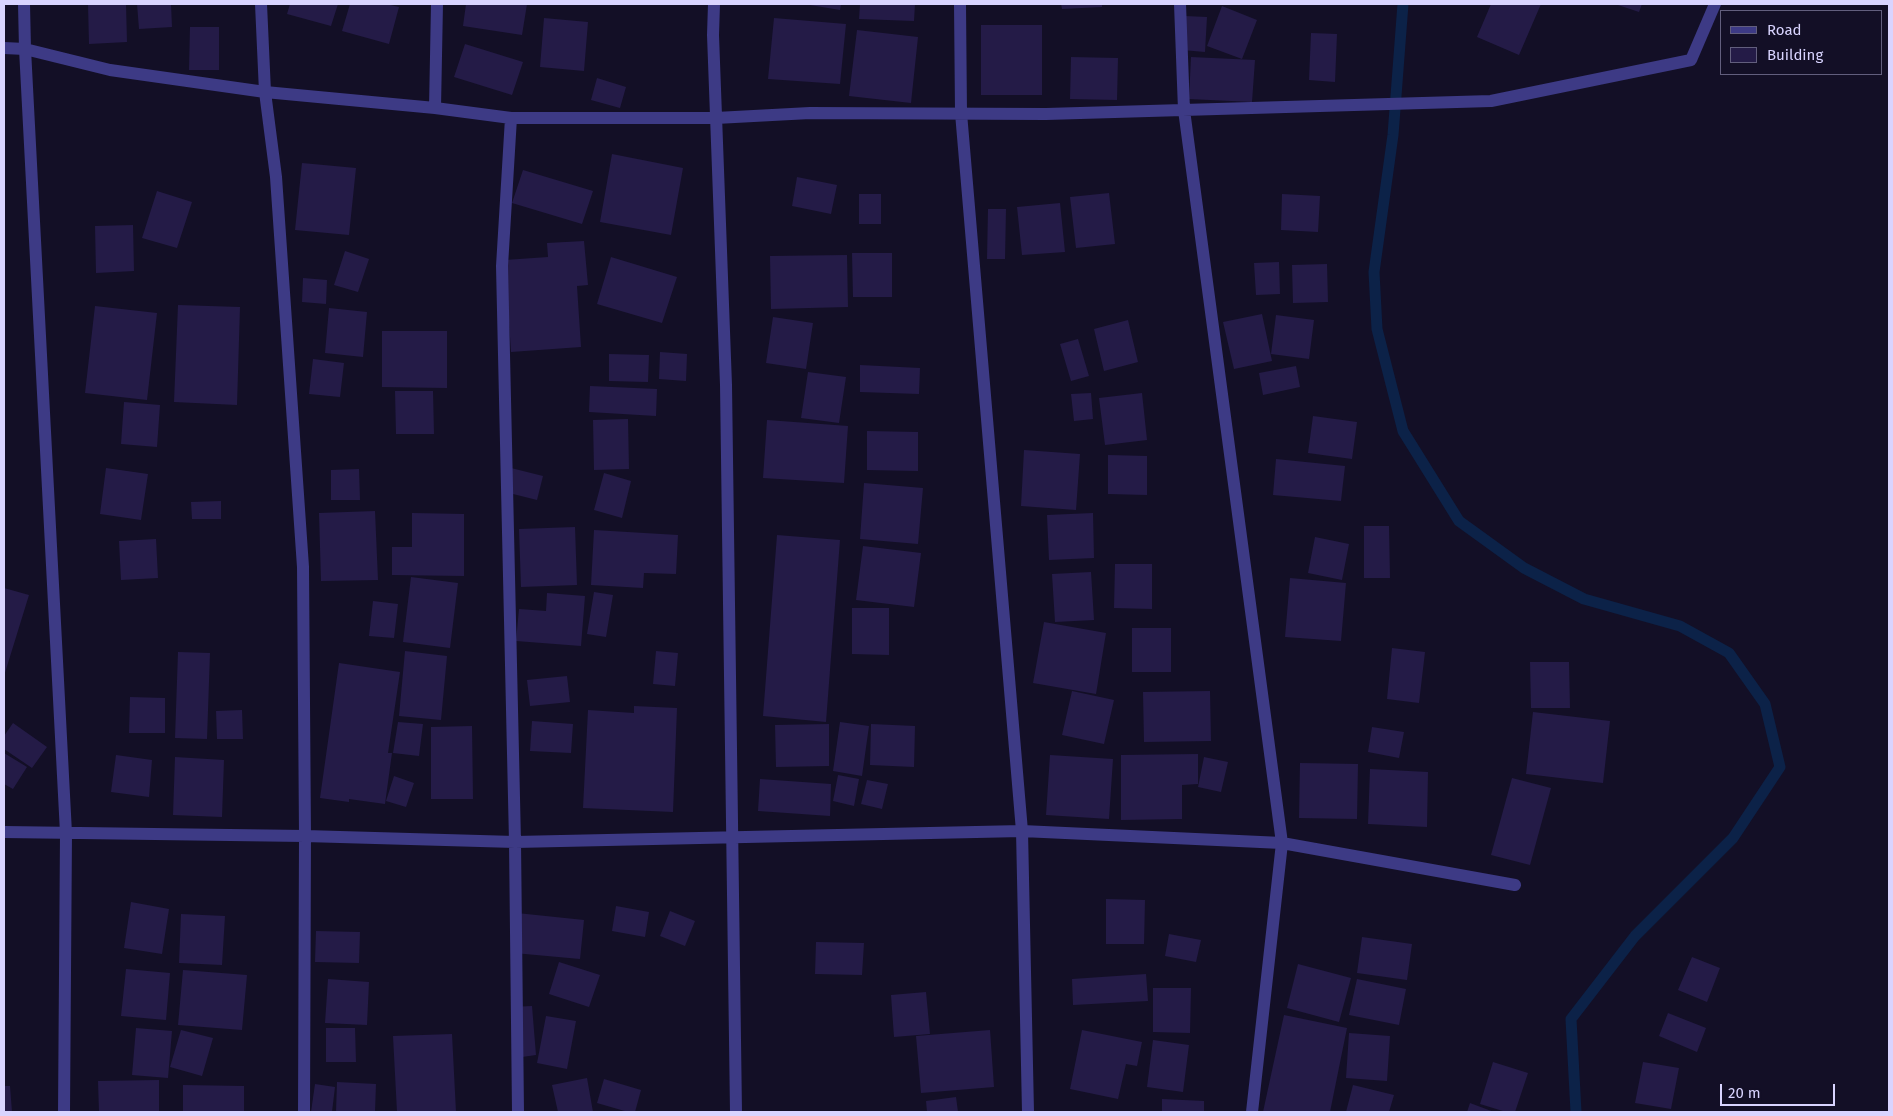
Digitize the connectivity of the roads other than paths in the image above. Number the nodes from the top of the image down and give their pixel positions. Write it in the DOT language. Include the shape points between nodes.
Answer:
graph roads {
  1 [pos="24,4"];
  2 [pos="261,4"];
  3 [pos="437,4"];
  4 [pos="714,4"];
  5 [pos="960,4"];
  6 [pos="1180,4"];
  7 [pos="1715,4"];
  8 [pos="4,48"];
  9 [pos="24,49"];
  10 [pos="265,92"];
  11 [pos="435,108"];
  12 [pos="1184,110"];
  13 [pos="961,114"];
  14 [pos="511,118"];
  15 [pos="716,118"];
  16 [pos="1022,831"];
  17 [pos="4,832"];
  18 [pos="66,833"];
  19 [pos="305,836"];
  20 [pos="734,838"];
  21 [pos="515,842"];
  22 [pos="1282,843"];
  23 [pos="1515,885"];
  24 [pos="64,1112"];
  25 [pos="304,1112"];
  26 [pos="518,1112"];
  27 [pos="736,1112"];
  28 [pos="1028,1112"];
  29 [pos="1252,1112"];
  1 -- 9 [label="street"];
  2 -- 10 [label="street"];
  3 -- 11 [label="street"];
  4 -- 15 [label="street"];
  5 -- 13 [label="street"];
  6 -- 12 [label="street"];
  7 -- 12 [label="street" via="1691,60 1491,102"];
  8 -- 9 [label="street"];
  9 -- 10 [label="street" via="110,70"];
  9 -- 18 [label="street"];
  10 -- 11 [label="street"];
  10 -- 19 [label="street" via="276,178 303,567"];
  11 -- 14 [label="street"];
  12 -- 13 [label="street"];
  12 -- 22 [label="street"];
  13 -- 15 [label="street" via="810,113"];
  13 -- 16 [label="street"];
  14 -- 15 [label="street"];
  14 -- 21 [label="street" via="502,266"];
  15 -- 20 [label="street" via="726,385"];
  16 -- 20 [label="street"];
  16 -- 22 [label="street"];
  16 -- 28 [label="street"];
  17 -- 18 [label="street"];
  18 -- 19 [label="street"];
  18 -- 24 [label="street"];
  19 -- 21 [label="street"];
  19 -- 25 [label="street"];
  20 -- 21 [label="street"];
  20 -- 27 [label="street"];
  21 -- 26 [label="street"];
  22 -- 23 [label="street"];
  22 -- 29 [label="street"];
}
